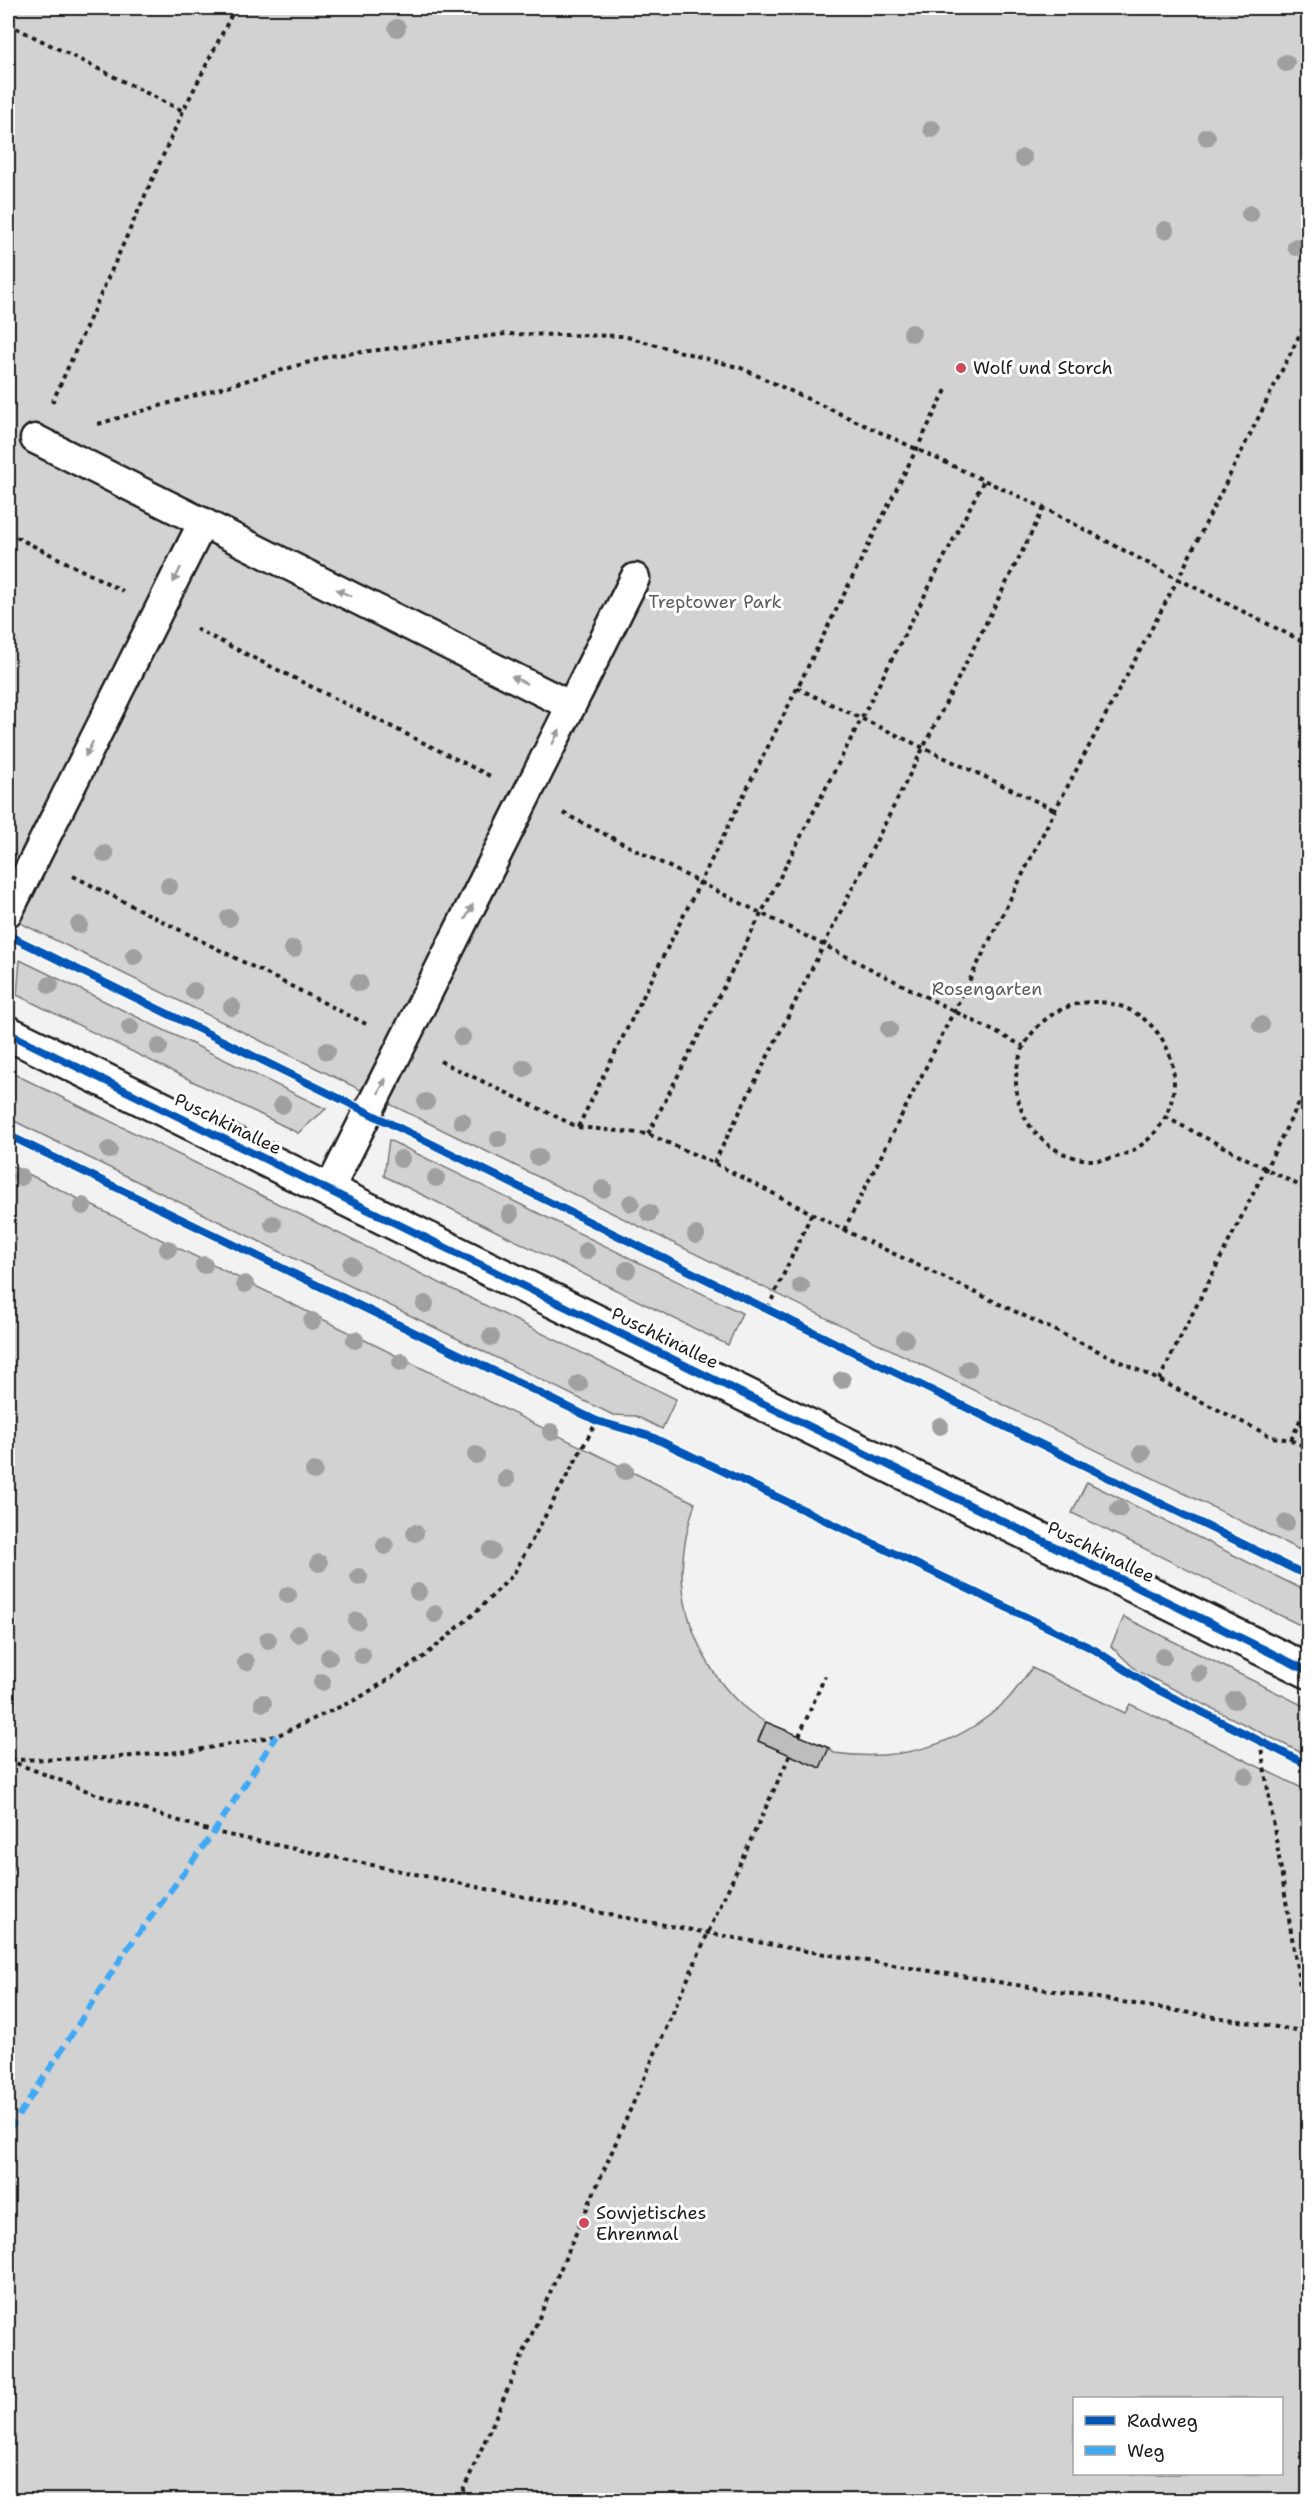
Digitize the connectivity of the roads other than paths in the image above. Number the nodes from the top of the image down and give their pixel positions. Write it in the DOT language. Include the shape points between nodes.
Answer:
graph roads {
  1 [pos="35,439"];
  2 [pos="203,522"];
  3 [pos="635,578"];
  4 [pos="571,706"];
  5 [pos="8,912"];
  6 [pos="8,1033"];
  7 [pos="329,1190"];
  8 [pos="1308,1671"];
  1 -- 2 [label="lane"];
  4 -- 2 [label="lane, one-way"];
  2 -- 5 [label="lane, one-way"];
  3 -- 4 [label="lane"];
  7 -- 4 [label="lane, one-way"];
  6 -- 7 [label="main road, Puschkinallee"];
  7 -- 8 [label="main road, Puschkinallee"];
}
